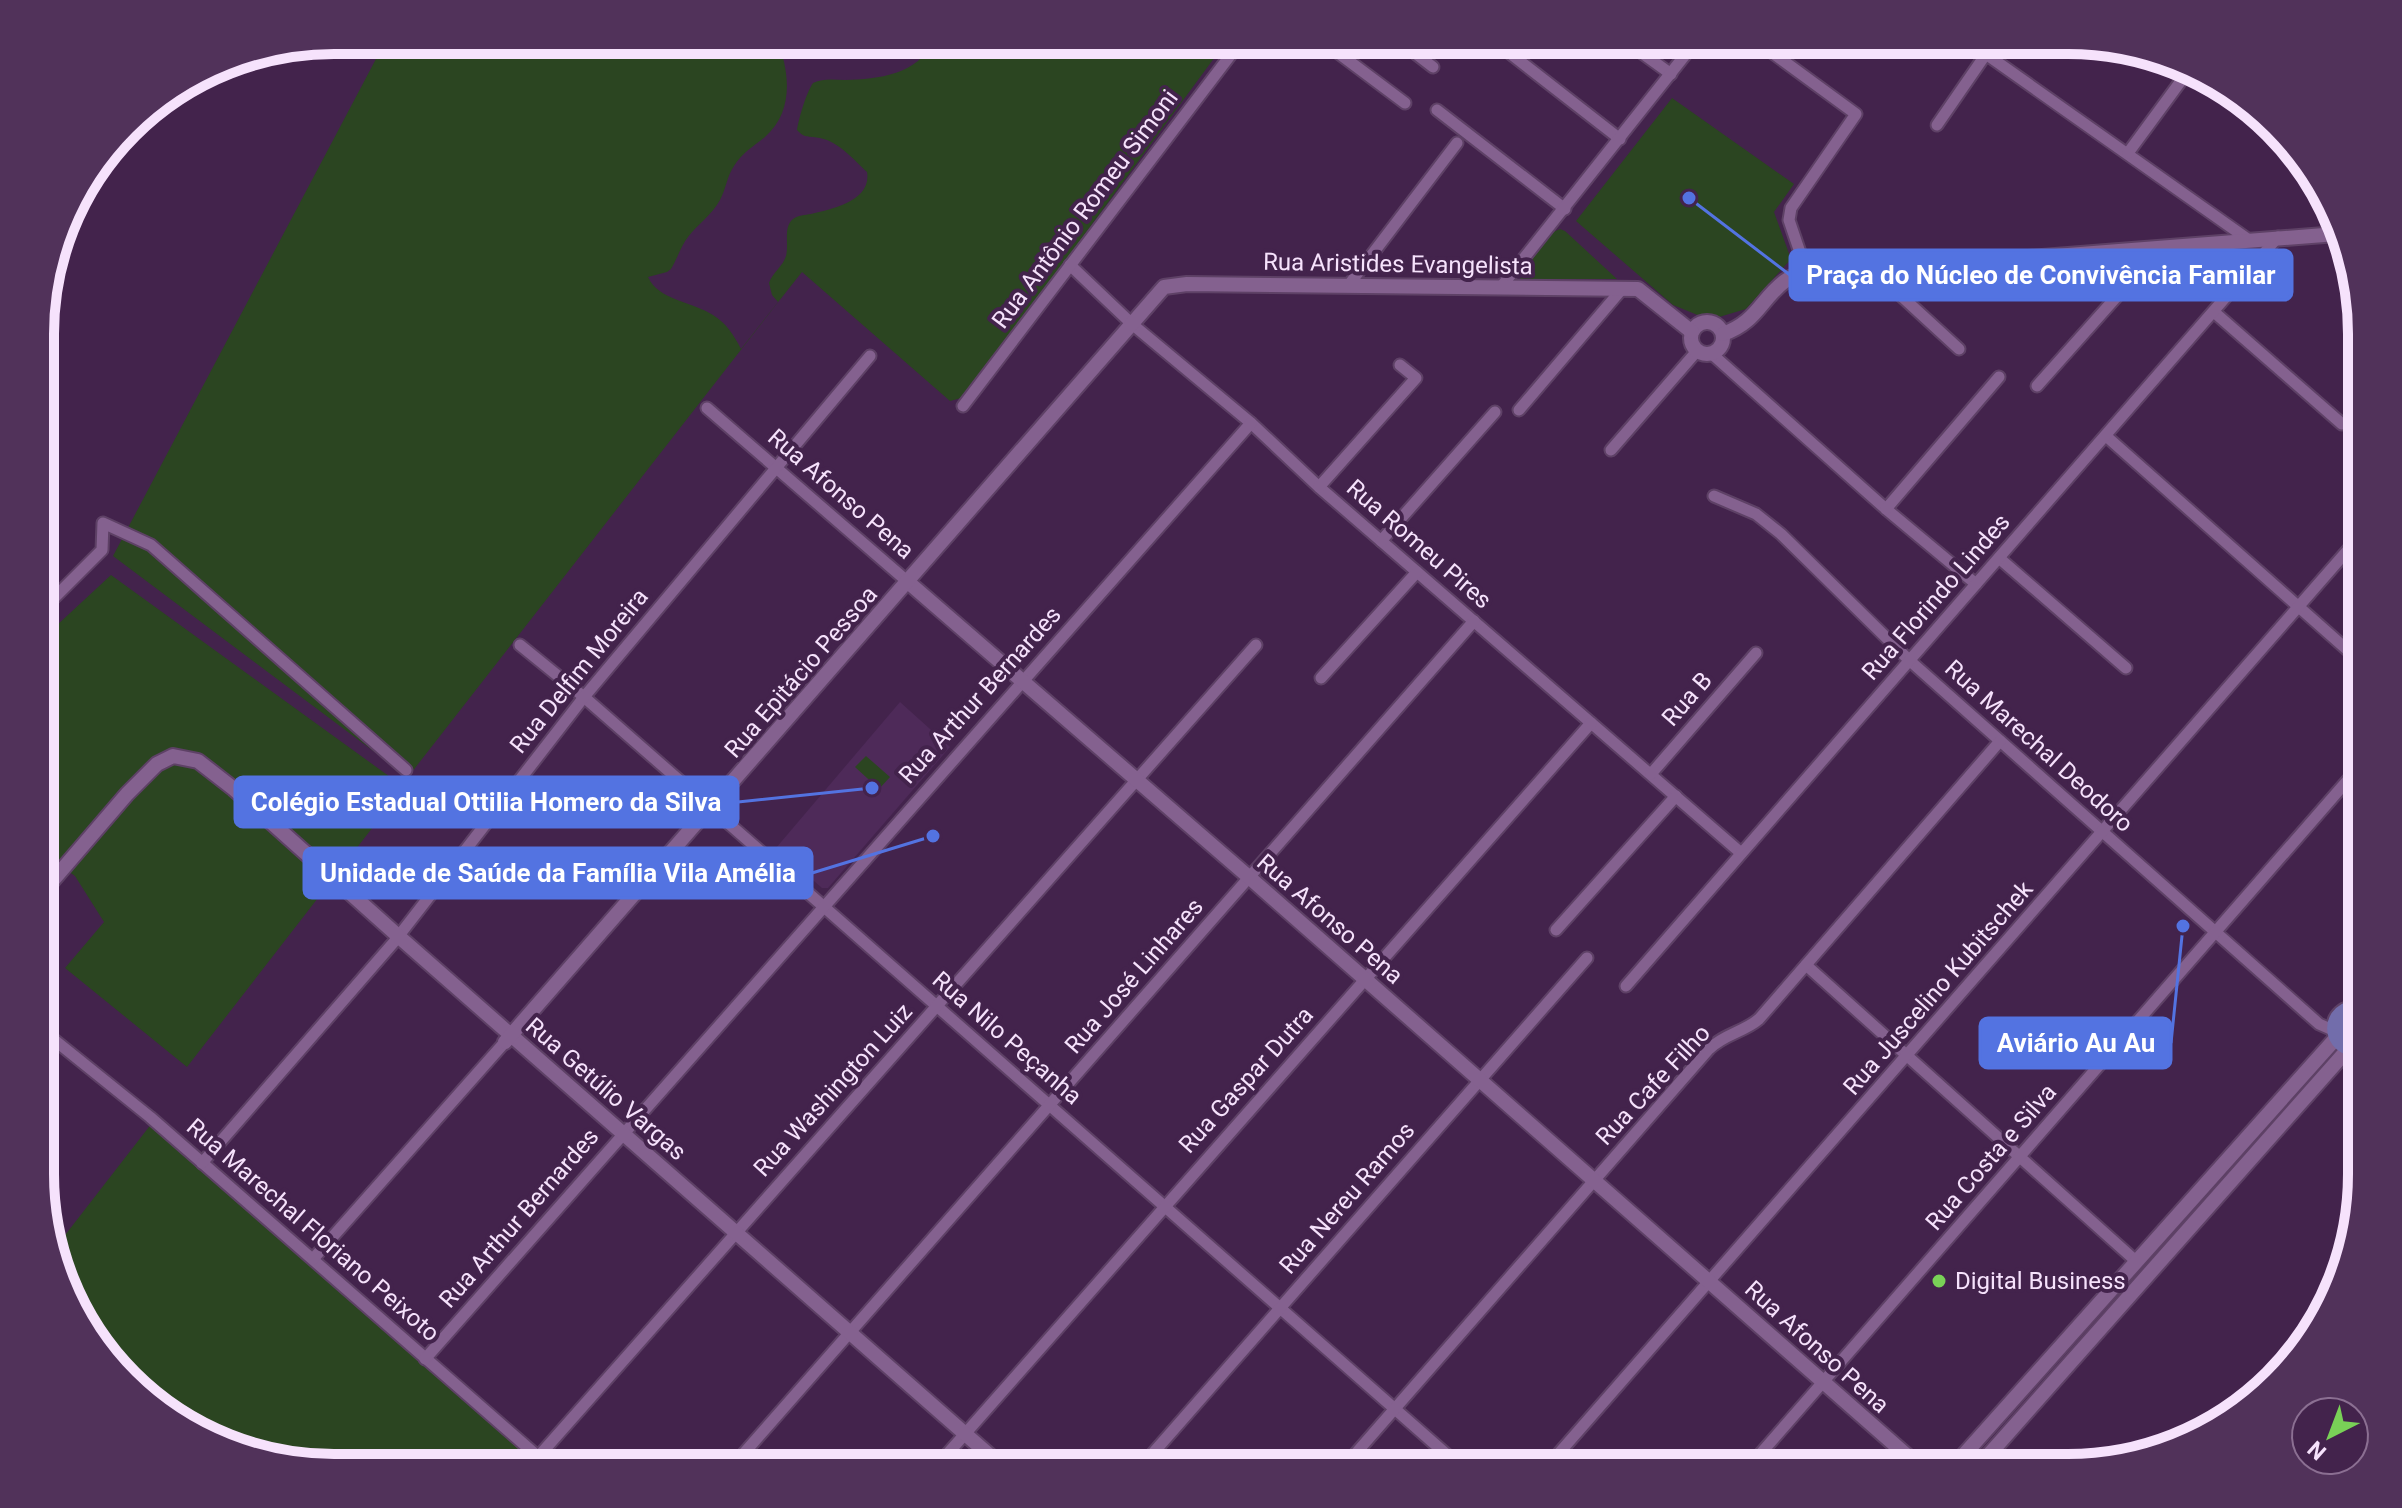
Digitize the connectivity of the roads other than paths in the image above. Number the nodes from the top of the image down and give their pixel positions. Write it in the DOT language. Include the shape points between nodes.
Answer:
graph roads {
  1 [pos="1231,54"];
  2 [pos="1340,54"];
  3 [pos="1416,54"];
  4 [pos="1511,54"];
  5 [pos="1643,54"];
  6 [pos="1686,54"];
  7 [pos="1774,54"];
  8 [pos="1986,54"];
  9 [pos="1433,67"];
  10 [pos="1671,74"];
  11 [pos="2182,79"];
  12 [pos="1405,103"];
  13 [pos="1437,110"];
  14 [pos="1937,125"];
  15 [pos="1620,139"];
  16 [pos="1457,143"];
  17 [pos="2128,153"];
  18 [pos="1565,209"];
  19 [pos="2329,234"];
  20 [pos="2278,237"];
  21 [pos="2249,240"];
  22 [pos="2160,248"];
  23 [pos="1070,265"];
  24 [pos="1873,270"];
  25 [pos="1807,273"];
  26 [pos="1348,286"];
  27 [pos="1501,287"];
  28 [pos="1622,289"];
  29 [pos="1159,291"];
  30 [pos="2214,312"];
  31 [pos="1132,324"];
  32 [pos="1692,332"];
  33 [pos="1723,334"];
  34 [pos="1959,349"];
  35 [pos="1704,352"];
  36 [pos="870,356"];
  37 [pos="1400,365"];
  38 [pos="1999,377"];
  39 [pos="2037,386"];
  40 [pos="963,406"];
  41 [pos="707,408"];
  42 [pos="1519,410"];
  43 [pos="1495,412"];
  44 [pos="1251,423"];
  45 [pos="2342,424"];
  46 [pos="2106,436"];
  47 [pos="1611,450"];
  48 [pos="777,468"];
  49 [pos="1319,487"];
  50 [pos="1714,496"];
  51 [pos="1886,509"];
  52 [pos="1381,541"];
  53 [pos="2347,552"];
  54 [pos="1999,558"];
  55 [pos="1417,572"];
  56 [pos="908,582"];
  57 [pos="1976,584"];
  58 [pos="54,598"];
  59 [pos="2300,607"];
  60 [pos="1474,621"];
  61 [pos="520,645"];
  62 [pos="1256,645"];
  63 [pos="2347,649"];
  64 [pos="1756,653"];
  65 [pos="1909,660"];
  66 [pos="2126,668"];
  67 [pos="1321,678"];
  68 [pos="1023,680"];
  69 [pos="584,697"];
  70 [pos="1591,723"];
  71 [pos="2000,741"];
  72 [pos="406,770"];
  73 [pos="1651,774"];
  74 [pos="1136,778"];
  75 [pos="2347,781"];
  76 [pos="1676,796"];
  77 [pos="710,808"];
  78 [pos="2102,831"];
  79 [pos="1741,853"];
  80 [pos="1250,878"];
  81 [pos="54,879"];
  82 [pos="823,906"];
  83 [pos="1556,930"];
  84 [pos="2216,933"];
  85 [pos="397,935"];
  86 [pos="1587,958"];
  87 [pos="1806,965"];
  88 [pos="1365,978"];
  89 [pos="1626,986"];
  90 [pos="937,1006"];
  91 [pos="2347,1010"];
  92 [pos="508,1038"];
  93 [pos="2347,1038"];
  94 [pos="54,1040"];
  95 [pos="2347,1042"];
  96 [pos="2347,1048"];
  97 [pos="2347,1049"];
  98 [pos="1908,1056"];
  99 [pos="1481,1080"];
  100 [pos="1050,1105"];
  101 [pos="623,1133"];
  102 [pos="2020,1157"];
  103 [pos="202,1163"];
  104 [pos="1595,1179"];
  105 [pos="1164,1206"];
  106 [pos="736,1232"];
  107 [pos="313,1259"];
  108 [pos="2137,1262"];
  109 [pos="2151,1274"];
  110 [pos="1710,1282"];
  111 [pos="1279,1309"];
  112 [pos="850,1332"];
  113 [pos="425,1359"];
  114 [pos="1823,1382"];
  115 [pos="1395,1408"];
  116 [pos="965,1434"];
  117 [pos="1356,1453"];
  118 [pos="1446,1453"];
  119 [pos="1559,1453"];
  120 [pos="1761,1453"];
  121 [pos="1904,1453"];
  122 [pos="1966,1453"];
  123 [pos="1991,1453"];
  124 [pos="534,1454"];
  125 [pos="541,1454"];
  126 [pos="743,1454"];
  127 [pos="948,1454"];
  128 [pos="988,1454"];
  129 [pos="1153,1454"];
  1 -- 23 [label="street, Rua Antônio Romeu Simoni"];
  2 -- 12 [label="street"];
  3 -- 9 [label="street"];
  4 -- 15 [label="street"];
  5 -- 10 [label="street"];
  6 -- 10 [label="street"];
  7 -- 25 [label="street" via="1856,114 1791,208 1789,220"];
  8 -- 14 [label="street"];
  8 -- 17 [label="street"];
  10 -- 15 [label="street"];
  11 -- 17 [label="street"];
  13 -- 18 [label="street"];
  15 -- 18 [label="street"];
  16 -- 26 [label="street"];
  17 -- 21 [label="street"];
  18 -- 27 [label="street"];
  19 -- 20 [label="street"];
  20 -- 21 [label="street"];
  20 -- 30 [label="street, Rua Florindo Lindes"];
  21 -- 22 [label="street"];
  22 -- 24 [label="street"];
  22 -- 39 [label="street"];
  23 -- 31 [label="street, Rua Romeu Pires"];
  23 -- 40 [label="street, Rua Antônio Romeu Simoni"];
  24 -- 25 [label="street"];
  24 -- 34 [label="street"];
  25 -- 33 [label="street" via="1786,280 1748,322"];
  26 -- 27 [label="street, Rua Aristides Evangelista"];
  26 -- 29 [label="street, Rua Aristides Evangelista" via="1187,284"];
  27 -- 28 [label="street, Rua Aristides Evangelista"];
  28 -- 32 [label="street, Rua Aristides Evangelista" via="1638,289"];
  28 -- 42 [label="street"];
  29 -- 31 [label="street, Rua Epitácio Pessoa"];
  30 -- 45 [label="street"];
  30 -- 46 [label="street, Rua Florindo Lindes"];
  31 -- 44 [label="street, Rua Romeu Pires"];
  31 -- 56 [label="street, Rua Epitácio Pessoa"];
  32 -- 33 [label="street" via="1708,322"];
  32 -- 35 [label="street" via="1692,342"];
  33 -- 35 [label="street" via="1722,344"];
  35 -- 47 [label="street"];
  35 -- 51 [label="street"];
  36 -- 48 [label="street, Rua Delfim Moreira"];
  37 -- 49 [label="street" via="1416,378"];
  38 -- 51 [label="street"];
  41 -- 48 [label="street, Rua Afonso Pena"];
  43 -- 52 [label="street"];
  44 -- 49 [label="street, Rua Romeu Pires"];
  44 -- 68 [label="street, Rua Arthur Bernardes"];
  46 -- 54 [label="street, Rua Florindo Lindes"];
  46 -- 59 [label="street"];
  48 -- 56 [label="street, Rua Afonso Pena"];
  48 -- 69 [label="street, Rua Delfim Moreira"];
  49 -- 52 [label="street, Rua Romeu Pires"];
  50 -- 65 [label="street, Rua Marechal Deodoro" via="1756,514 1781,534"];
  51 -- 57 [label="street"];
  52 -- 55 [label="street, Rua Romeu Pires"];
  53 -- 59 [label="street, Rua Juscelino Kubitschek"];
  54 -- 57 [label="street, Rua Florindo Lindes"];
  54 -- 66 [label="street"];
  55 -- 60 [label="street, Rua Romeu Pires"];
  55 -- 67 [label="street"];
  56 -- 68 [label="street, Rua Afonso Pena"];
  56 -- 77 [label="street, Rua Epitácio Pessoa"];
  57 -- 65 [label="street, Rua Florindo Lindes"];
  58 -- 72 [label="street" via="102,550 103,523 151,545"];
  59 -- 63 [label="street"];
  59 -- 78 [label="street, Rua Juscelino Kubitschek"];
  60 -- 70 [label="street, Rua Romeu Pires"];
  60 -- 80 [label="street, Rua José Linhares"];
  61 -- 69 [label="street, Rua Nilo Peçanha"];
  62 -- 74 [label="street, Rua Washington Luiz"];
  64 -- 73 [label="street, Rua B"];
  65 -- 71 [label="street, Rua Marechal Deodoro"];
  65 -- 79 [label="street, Rua Florindo Lindes"];
  68 -- 74 [label="street, Rua Afonso Pena"];
  68 -- 82 [label="street, Rua Arthur Bernardes"];
  69 -- 77 [label="street, Rua Nilo Peçanha"];
  69 -- 85 [label="street, Rua Delfim Moreira"];
  70 -- 73 [label="street, Rua Romeu Pires"];
  70 -- 88 [label="street, Rua Gaspar Dutra"];
  71 -- 78 [label="street, Rua Marechal Deodoro"];
  71 -- 87 [label="street, Rua Cafe Filho"];
  73 -- 76 [label="street, Rua Romeu Pires"];
  74 -- 80 [label="street, Rua Afonso Pena"];
  74 -- 90 [label="street, Rua Washington Luiz"];
  75 -- 84 [label="street, Rua Costa e Silva"];
  76 -- 79 [label="street, Rua Romeu Pires"];
  76 -- 83 [label="street"];
  77 -- 82 [label="street, Rua Nilo Peçanha"];
  77 -- 92 [label="street, Rua Epitácio Pessoa"];
  78 -- 84 [label="street, Rua Marechal Deodoro"];
  78 -- 98 [label="street, Rua Juscelino Kubitschek"];
  79 -- 89 [label="street, Rua Florindo Lindes"];
  80 -- 88 [label="street, Rua Afonso Pena"];
  80 -- 100 [label="street, Rua José Linhares"];
  81 -- 85 [label="street, Rua Getúlio Vargas" via="127,794 157,764 173,756 198,761 234,789"];
  82 -- 90 [label="street, Rua Nilo Peçanha"];
  82 -- 101 [label="street, Rua Arthur Bernardes"];
  84 -- 95 [label="street, Rua Marechal Deodoro" via="2319,1024"];
  84 -- 102 [label="street, Rua Costa e Silva"];
  85 -- 92 [label="street, Rua Getúlio Vargas"];
  85 -- 103 [label="street, Rua Delfim Moreira"];
  86 -- 99 [label="street, Rua Nereu Ramos"];
  87 -- 98 [label="street"];
  87 -- 104 [label="street, Rua Cafe Filho" via="1759,1019 1709,1049"];
  88 -- 99 [label="street, Rua Afonso Pena"];
  88 -- 105 [label="street, Rua Gaspar Dutra"];
  90 -- 100 [label="street, Rua Nilo Peçanha"];
  90 -- 106 [label="street, Rua Washington Luiz"];
  91 -- 93 [label="main road" via="2336,1021"];
  92 -- 101 [label="street, Rua Getúlio Vargas"];
  92 -- 107 [label="street, Rua Epitácio Pessoa"];
  94 -- 103 [label="street, Rua Marechal Floriano Peixoto"];
  96 -- 108 [label="street"];
  97 -- 109 [label="street"];
  98 -- 102 [label="street"];
  98 -- 110 [label="street, Rua Juscelino Kubitschek"];
  99 -- 104 [label="street, Rua Afonso Pena"];
  99 -- 111 [label="street, Rua Nereu Ramos"];
  100 -- 105 [label="street, Rua Nilo Peçanha"];
  100 -- 112 [label="street, Rua José Linhares"];
  101 -- 106 [label="street, Rua Getúlio Vargas"];
  101 -- 113 [label="street, Rua Arthur Bernardes"];
  102 -- 108 [label="street"];
  102 -- 114 [label="street, Rua Costa e Silva"];
  103 -- 107 [label="street, Rua Marechal Floriano Peixoto"];
  104 -- 110 [label="street, Rua Afonso Pena"];
  104 -- 115 [label="street, Rua Cafe Filho"];
  105 -- 111 [label="street, Rua Nilo Peçanha"];
  105 -- 116 [label="street, Rua Gaspar Dutra"];
  106 -- 112 [label="street, Rua Getúlio Vargas"];
  106 -- 125 [label="street, Rua Washington Luiz"];
  107 -- 113 [label="street, Rua Marechal Floriano Peixoto"];
  108 -- 109 [label="street"];
  108 -- 122 [label="street"];
  109 -- 123 [label="street"];
  110 -- 114 [label="street, Rua Afonso Pena"];
  110 -- 119 [label="street, Rua Juscelino Kubitschek"];
  111 -- 115 [label="street, Rua Nilo Peçanha"];
  111 -- 129 [label="street, Rua Nereu Ramos"];
  112 -- 116 [label="street, Rua Getúlio Vargas"];
  112 -- 126 [label="street, Rua José Linhares"];
  113 -- 124 [label="street, Rua Marechal Floriano Peixoto"];
  114 -- 120 [label="street, Rua Costa e Silva"];
  114 -- 121 [label="street, Rua Afonso Pena"];
  115 -- 117 [label="street, Rua Cafe Filho"];
  115 -- 118 [label="street, Rua Nilo Peçanha"];
  116 -- 127 [label="street, Rua Gaspar Dutra"];
  116 -- 128 [label="street, Rua Getúlio Vargas"];
}
